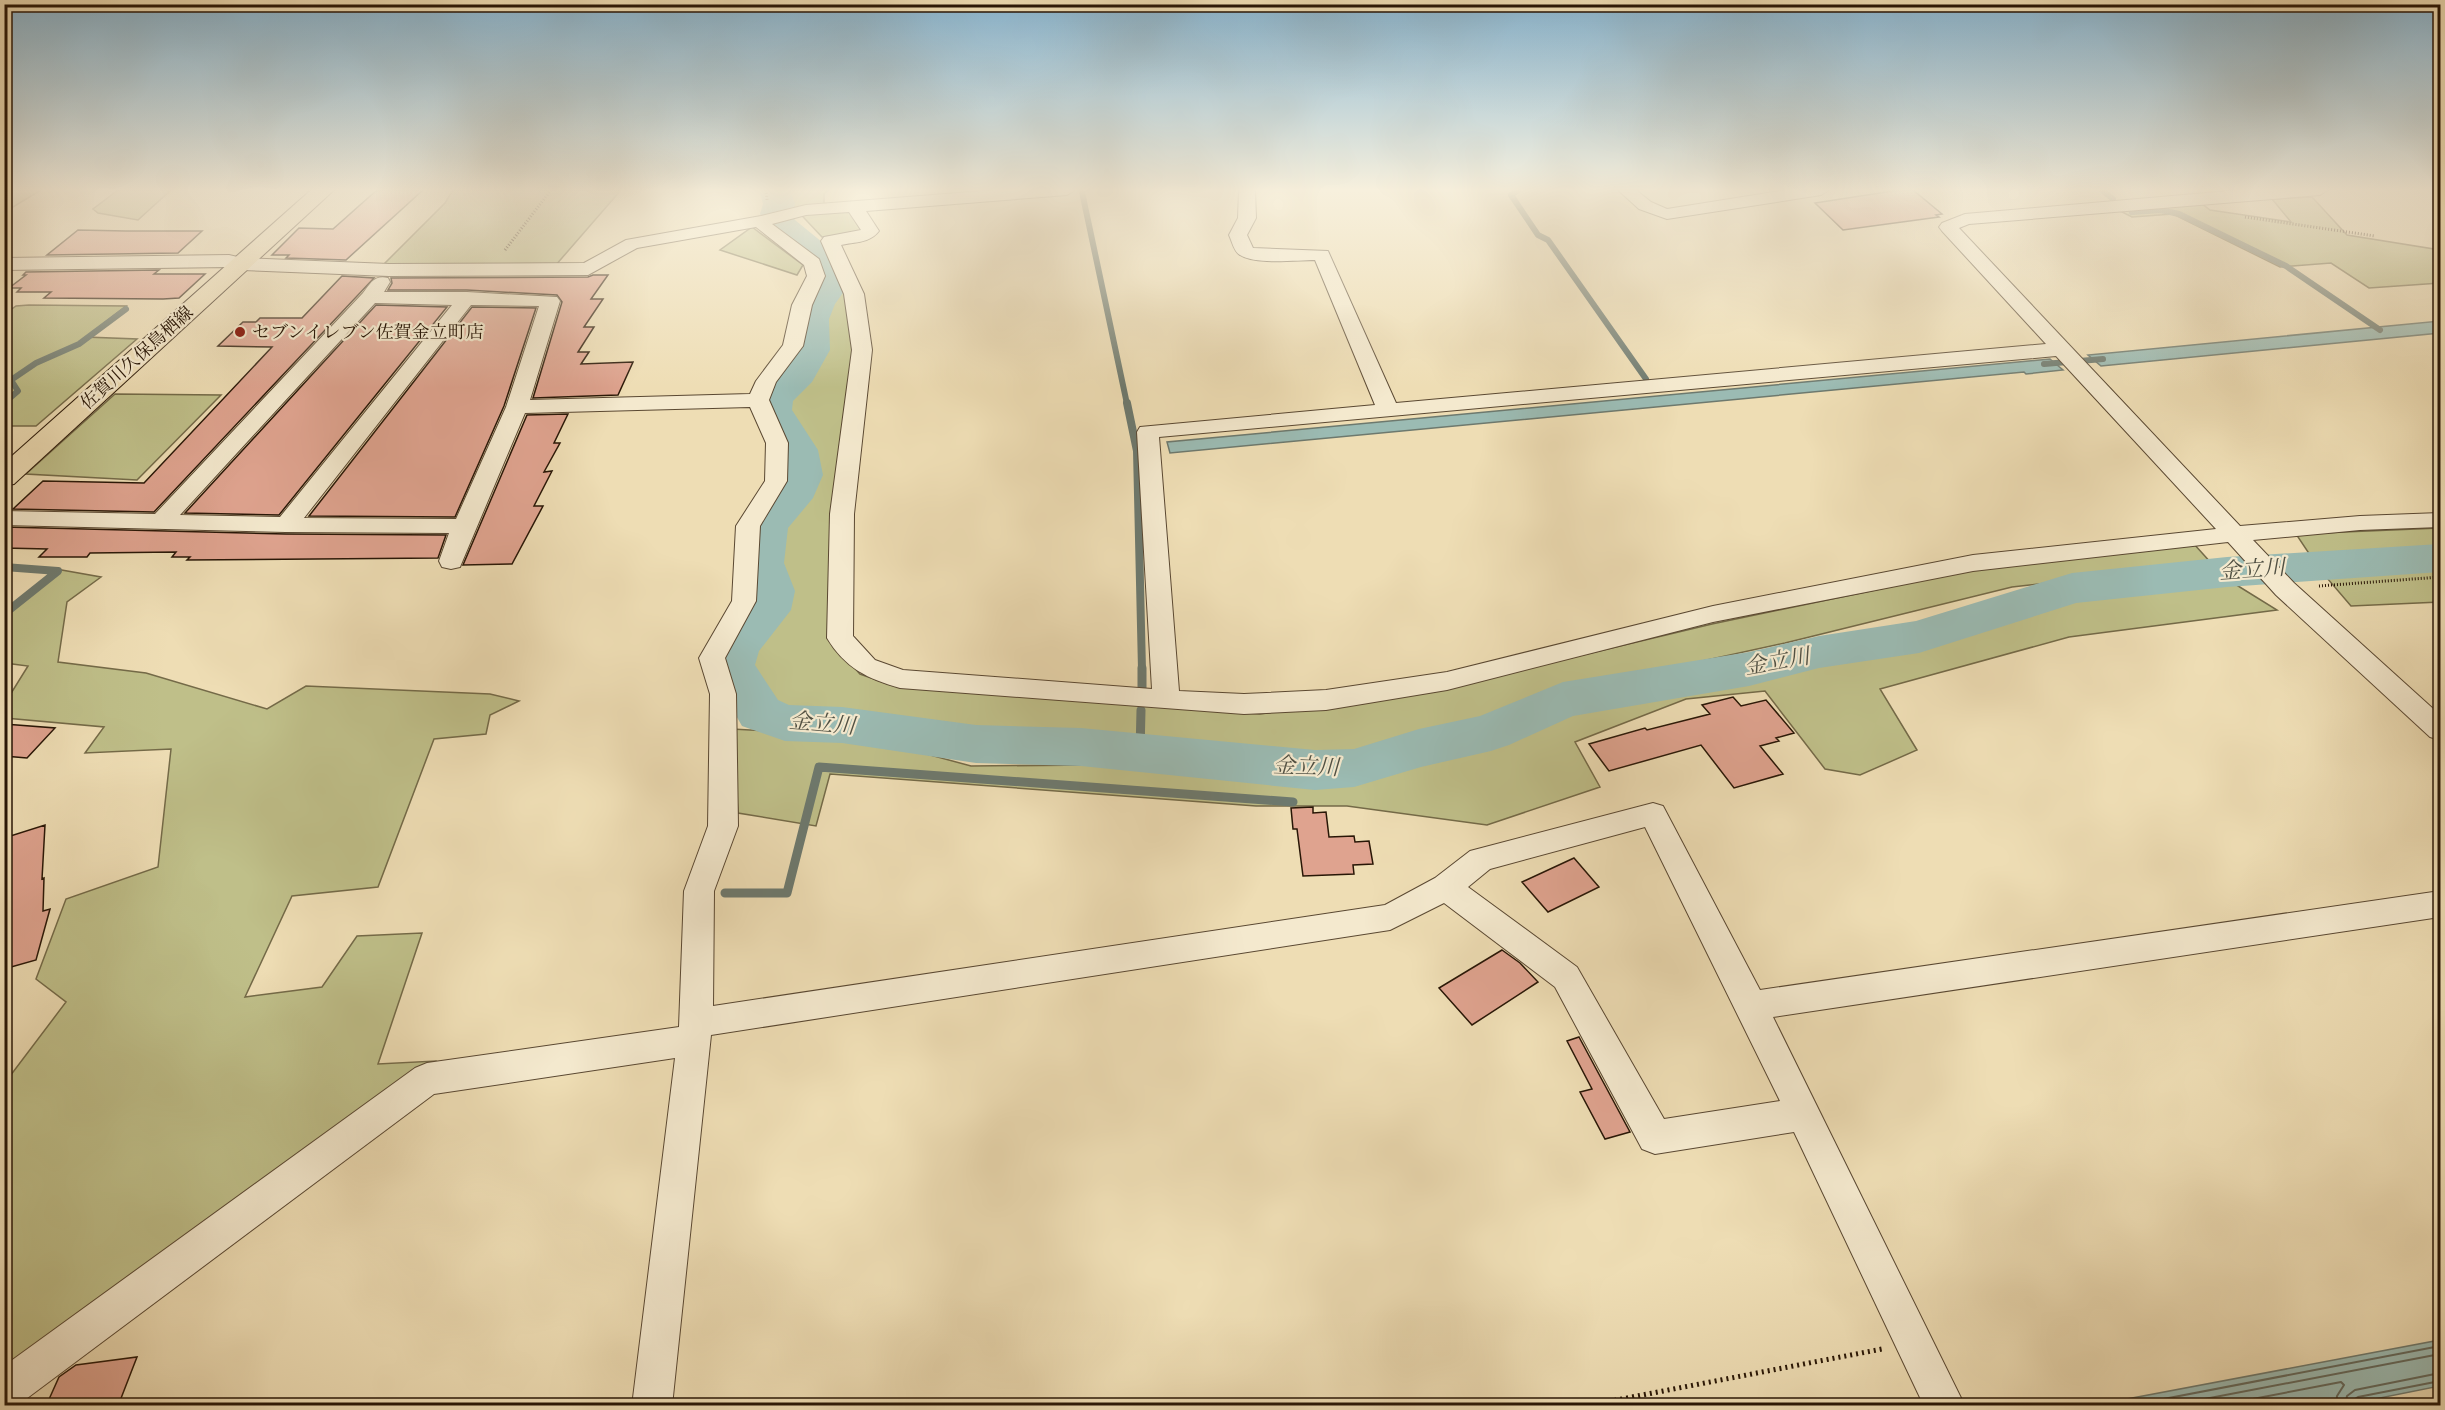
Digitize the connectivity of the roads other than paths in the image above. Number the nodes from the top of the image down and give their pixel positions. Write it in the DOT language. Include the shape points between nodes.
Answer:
graph roads {
  1 [pos="251,256"];
  2 [pos="611,256"];
  3 [pos="803,256"];
  4 [pos="837,256"];
  5 [pos="1322,256"];
  6 [pos="1975,256"];
  7 [pos="4,264"];
  8 [pos="242,264"];
  9 [pos="389,270"];
  10 [pos="370,297"];
  11 [pos="467,298"];
  12 [pos="2070,357"];
  13 [pos="758,400"];
  14 [pos="518,407"];
  15 [pos="1388,410"];
  16 [pos="4,478"];
  17 [pos="4,518"];
  18 [pos="2440,520"];
  19 [pos="161,522"];
  20 [pos="285,525"];
  21 [pos="464,526"];
  22 [pos="2241,540"];
  23 [pos="451,561"];
  24 [pos="1166,700"];
  25 [pos="2440,730"];
  26 [pos="1446,887"];
  27 [pos="2440,904"];
  28 [pos="1750,1006"];
  29 [pos="695,1031"];
  30 [pos="1803,1114"];
  31 [pos="4,1390"];
  32 [pos="652,1406"];
  33 [pos="1945,1406"];
  1 -- 8 [label="main road, 佐賀川久保鳥栖線"];
  2 -- 9 [label="street" via="588,269"];
  3 -- 13 [label="street" via="812,263 816,276 802,305 793,346 766,381"];
  4 -- 24 [label="street" via="854,294 862,350 842,514 840,638 866,666 900,679"];
  5 -- 15 [label="street"];
  6 -- 12 [label="street"];
  7 -- 8 [label="street"];
  8 -- 9 [label="street"];
  8 -- 16 [label="main road, 佐賀川久保鳥栖線"];
  9 -- 10 [label="street"];
  10 -- 11 [label="street"];
  10 -- 19 [label="street"];
  11 -- 14 [label="street" via="550,300"];
  11 -- 20 [label="street"];
  12 -- 15 [label="street"];
  12 -- 22 [label="street"];
  13 -- 14 [label="street"];
  13 -- 29 [label="street" via="777,443 776,482 748,526 744,601 711,658 723,694 723,826 699,891"];
  14 -- 21 [label="street"];
  15 -- 24 [label="street" via="1148,432"];
  17 -- 19 [label="street"];
  18 -- 22 [label="street" via="2361,523"];
  19 -- 20 [label="street"];
  20 -- 21 [label="street"];
  21 -- 23 [label="street"];
  22 -- 24 [label="street" via="1973,563 1713,614 1447,681 1326,700 1245,704"];
  22 -- 25 [label="street" via="2285,589"];
  26 -- 28 [label="street" via="1481,860 1653,814"];
  26 -- 29 [label="street" via="1390,917 1169,949"];
  26 -- 30 [label="street" via="1566,977 1655,1137"];
  27 -- 28 [label="street"];
  28 -- 30 [label="street"];
  29 -- 31 [label="street" via="427,1080"];
  29 -- 32 [label="street"];
  30 -- 33 [label="street"];
}
